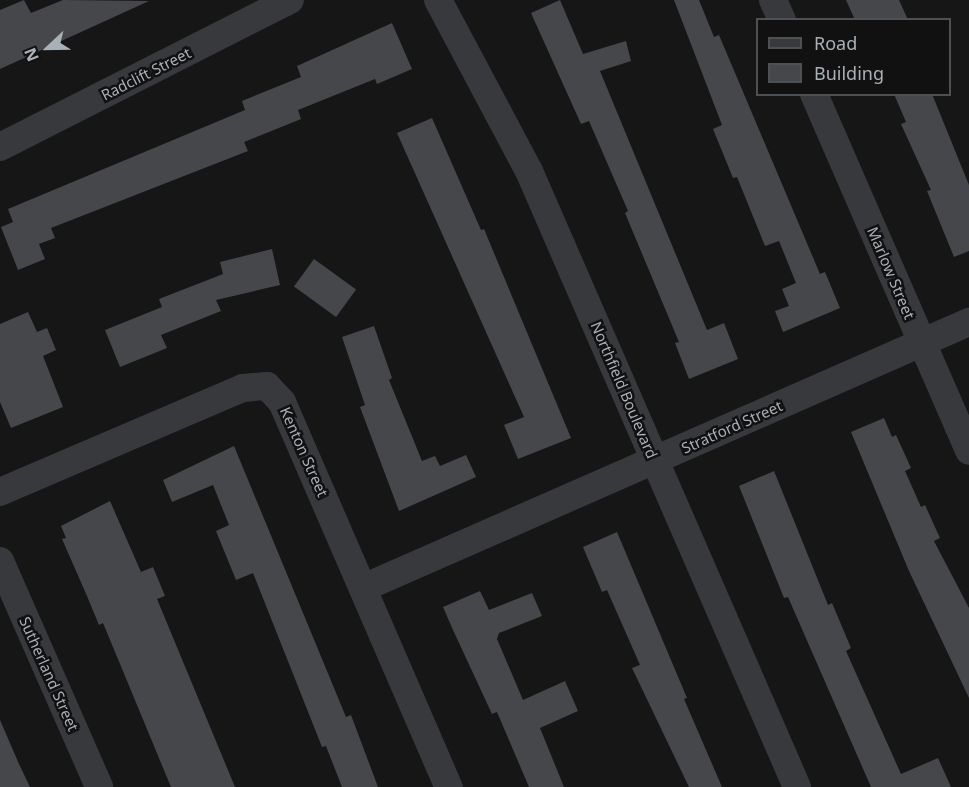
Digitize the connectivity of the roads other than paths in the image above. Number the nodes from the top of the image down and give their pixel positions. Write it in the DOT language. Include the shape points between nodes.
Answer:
graph roads {
  1 [pos="290,0"];
  2 [pos="438,0"];
  3 [pos="773,0"];
  4 [pos="781,18"];
  5 [pos="815,96"];
  6 [pos="0,147"];
  7 [pos="969,322"];
  8 [pos="922,344"];
  9 [pos="969,451"];
  10 [pos="654,461"];
  11 [pos="0,492"];
  12 [pos="0,561"];
  13 [pos="363,588"];
  14 [pos="99,787"];
  15 [pos="449,787"];
  16 [pos="796,787"];
  1 -- 6 [label="street, Radclift Street"];
  2 -- 10 [label="street, Northfield Boulevard" via="529,171"];
  3 -- 4 [label="street"];
  5 -- 8 [label="street, Marlow Street"];
  7 -- 8 [label="street, Stratford Street"];
  8 -- 9 [label="street, Marlow Street"];
  8 -- 10 [label="street, Stratford Street"];
  10 -- 13 [label="street, Stratford Street"];
  10 -- 16 [label="street, Northfield Boulevard"];
  11 -- 13 [label="street, Kenton Street" via="243,388 267,386 282,402"];
  12 -- 14 [label="street, Sutherland Street"];
  13 -- 15 [label="street, Kenton Street"];
}
